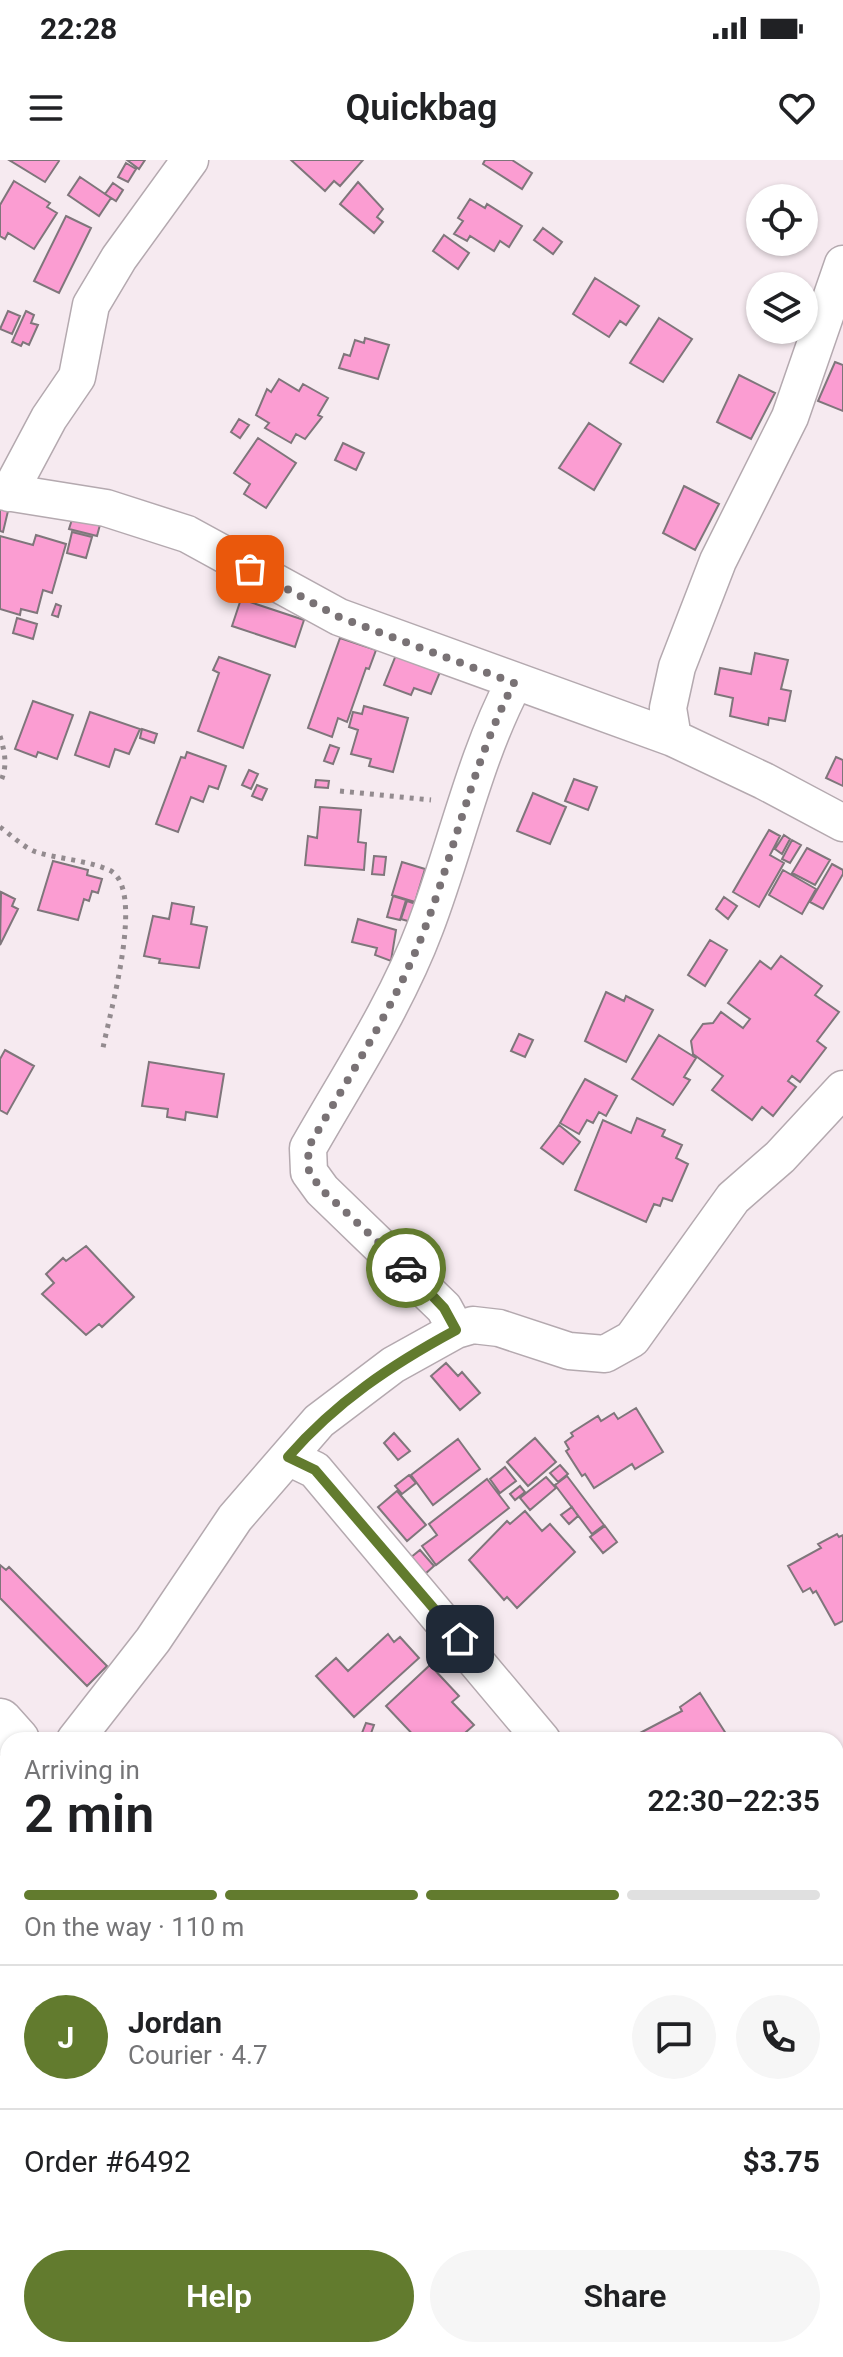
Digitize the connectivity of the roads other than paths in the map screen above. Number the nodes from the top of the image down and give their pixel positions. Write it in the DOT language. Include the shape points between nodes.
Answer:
graph roads {
  1 [pos="190,160"];
  2 [pos="843,264"];
  3 [pos="5,492"];
  4 [pos="514,683"];
  5 [pos="673,738"];
  6 [pos="843,823"];
  7 [pos="843,1089"];
  8 [pos="456,1330"];
  9 [pos="288,1457"];
  10 [pos="81,1732"];
  11 [pos="535,1732"];
  1 -- 3 [label="street" via="91,305 77,377"];
  2 -- 5 [label="street" via="790,417 718,561 677,667 668,708"];
  3 -- 4 [label="street" via="106,508 187,534 339,617"];
  4 -- 5 [label="street"];
  4 -- 8 [label="street" via="494,720 407,973 308,1148 309,1172 322,1190 444,1308"];
  5 -- 6 [label="street"];
  7 -- 8 [label="street" via="733,1198 632,1339 605,1354 569,1351 499,1328 473,1325"];
  8 -- 9 [label="street" via="352,1394"];
  9 -- 10 [label="street" via="235,1518 144,1652"];
  9 -- 11 [label="street" via="315,1470"];
}
